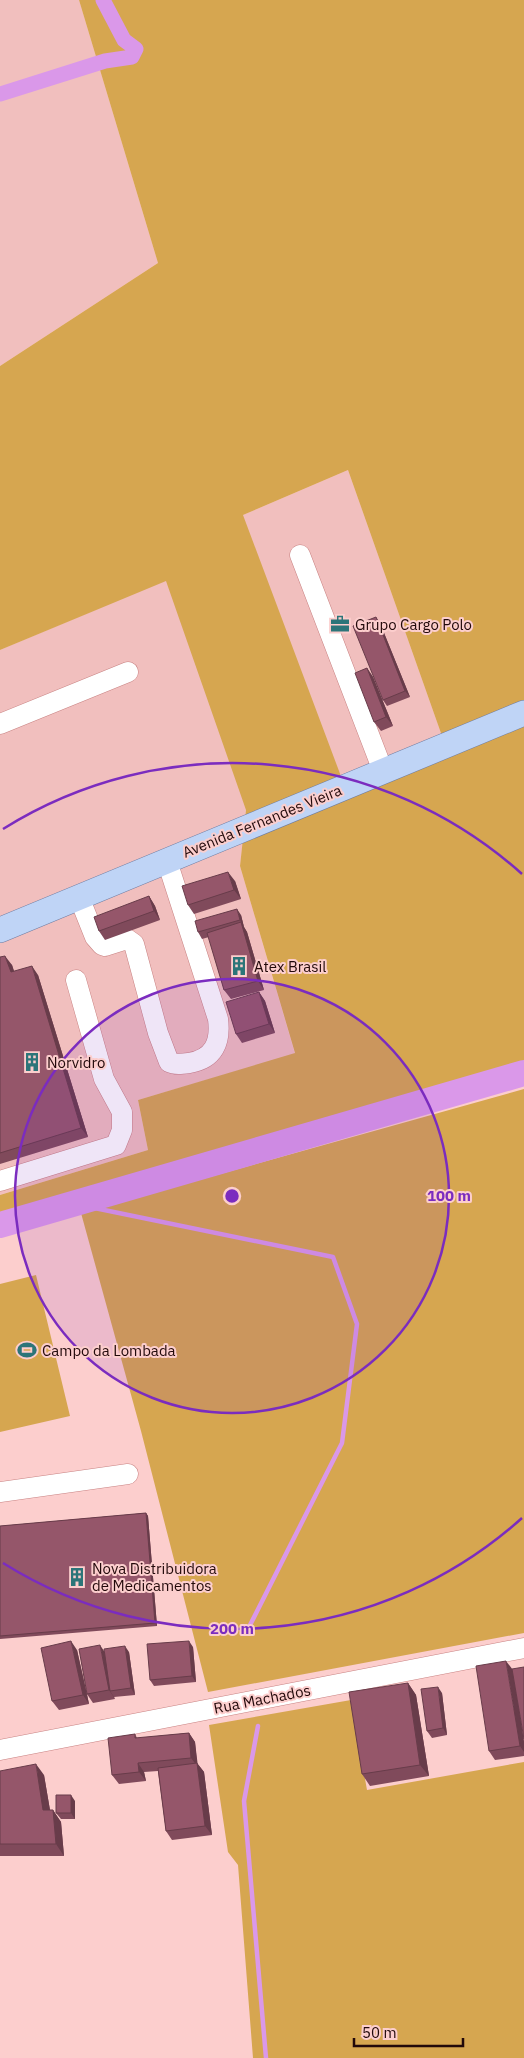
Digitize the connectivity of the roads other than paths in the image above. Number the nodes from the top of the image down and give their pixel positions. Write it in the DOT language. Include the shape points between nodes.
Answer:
graph roads {
  1 [pos="300,555"];
  2 [pos="128,672"];
  3 [pos="524,713"];
  4 [pos="0,724"];
  5 [pos="383,771"];
  6 [pos="167,861"];
  7 [pos="79,897"];
  8 [pos="0,930"];
  9 [pos="76,980"];
  10 [pos="0,1181"];
  11 [pos="128,1474"];
  12 [pos="0,1492"];
  13 [pos="524,1648"];
  14 [pos="0,1750"];
  1 -- 5 [label="street"];
  2 -- 4 [label="street"];
  3 -- 5 [label="main road, Avenida Fernandes Vieira"];
  5 -- 6 [label="main road, Avenida Fernandes Vieira"];
  6 -- 7 [label="main road, Avenida Fernandes Vieira"];
  6 -- 7 [label="street" via="218,1019 218,1041 208,1055 199,1060 183,1064 168,1060 134,944 127,939 102,945"];
  7 -- 8 [label="main road, Avenida Fernandes Vieira"];
  9 -- 10 [label="street" via="104,1079 122,1112 122,1130 116,1144"];
  11 -- 12 [label="street"];
  13 -- 14 [label="street, Rua Machados"];
}
